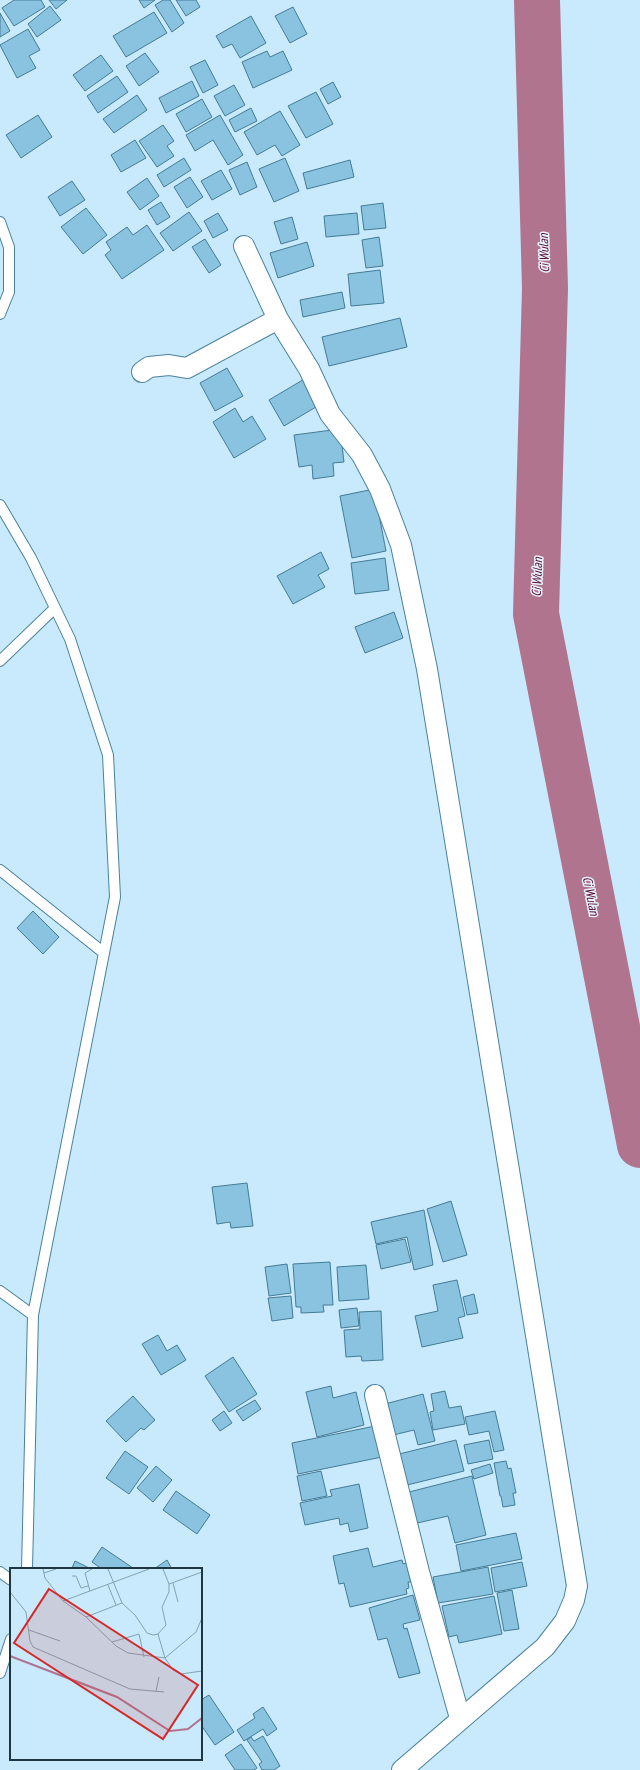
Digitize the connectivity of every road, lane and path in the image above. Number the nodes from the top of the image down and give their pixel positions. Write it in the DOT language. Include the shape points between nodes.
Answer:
graph roads {
  1 [pos="0,222"];
  2 [pos="244,246"];
  3 [pos="0,314"];
  4 [pos="278,319"];
  5 [pos="142,372"];
  6 [pos="0,504"];
  7 [pos="55,608"];
  8 [pos="0,661"];
  9 [pos="0,870"];
  10 [pos="104,953"];
  11 [pos="0,1291"];
  12 [pos="33,1315"];
  13 [pos="376,1395"];
  14 [pos="27,1568"];
  15 [pos="0,1572"];
  16 [pos="10,1579"];
  17 [pos="10,1642"];
  18 [pos="0,1673"];
  19 [pos="460,1718"];
  20 [pos="402,1770"];
  1 -- 3 [label="lane" via="9,247 9,292"];
  2 -- 4 [label="street"];
  4 -- 5 [label="street" via="186,368 169,365 149,367"];
  4 -- 19 [label="street" via="309,369 330,414 362,455 373,475 401,545 427,670 577,1586 565,1621 545,1646"];
  6 -- 7 [label="lane" via="31,558"];
  7 -- 8 [label="lane"];
  7 -- 10 [label="lane" via="70,639 108,755 115,897"];
  9 -- 10 [label="lane"];
  10 -- 12 [label="lane"];
  11 -- 12 [label="lane"];
  12 -- 14 [label="lane"];
  13 -- 19 [label="street" via="418,1572"];
  15 -- 16 [label="lane"];
  17 -- 18 [label="lane"];
  19 -- 20 [label="street"];
}
